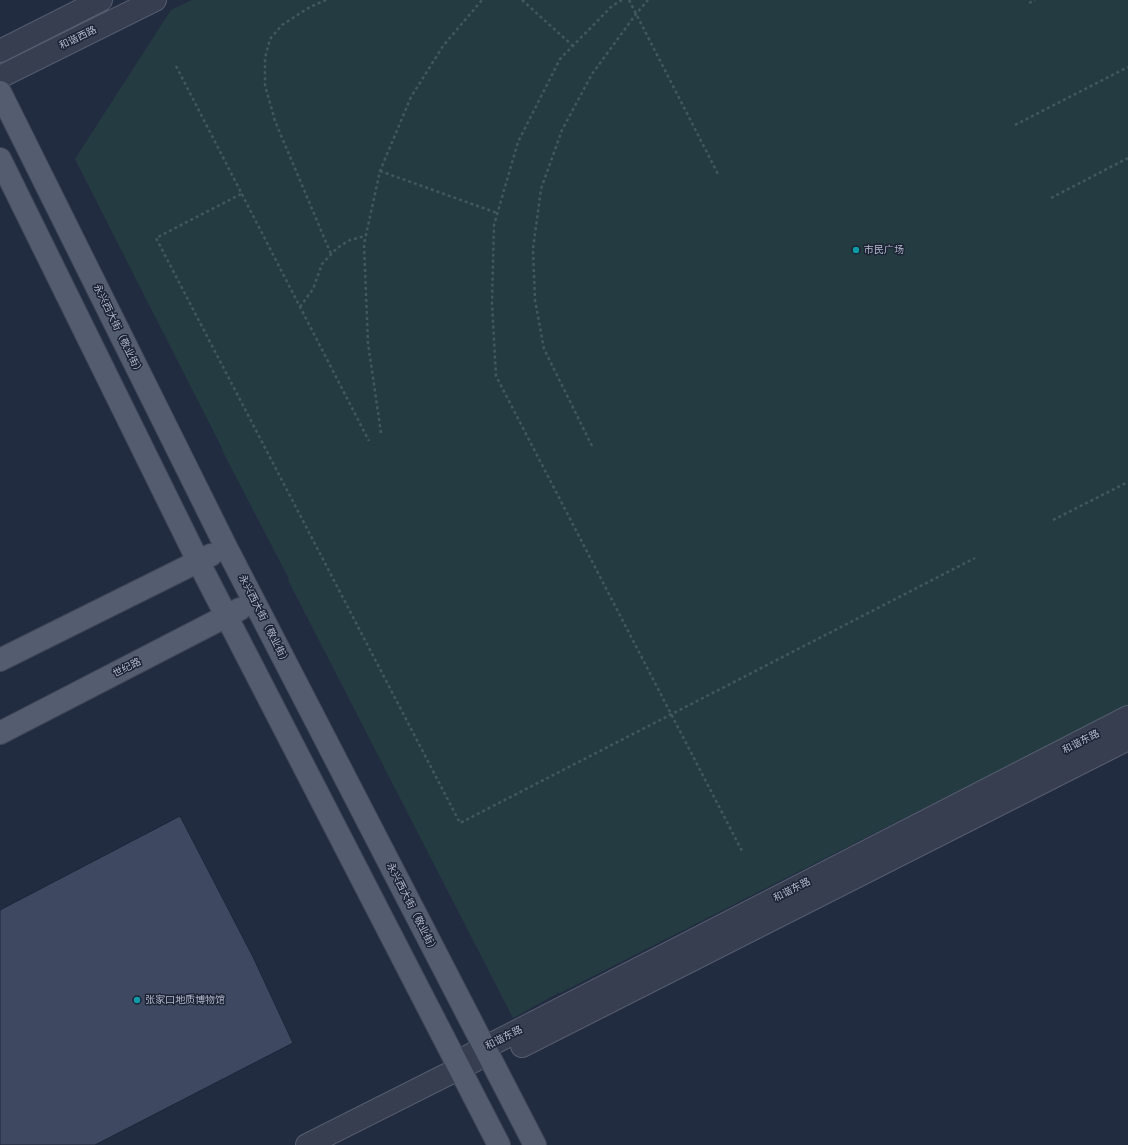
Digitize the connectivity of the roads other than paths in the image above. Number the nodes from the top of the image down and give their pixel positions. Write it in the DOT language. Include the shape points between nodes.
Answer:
graph roads {
  1 [pos="101,0"];
  2 [pos="155,0"];
  3 [pos="0,51"];
  4 [pos="0,77"];
  5 [pos="0,92"];
  6 [pos="0,159"];
  7 [pos="226,547"];
  8 [pos="198,561"];
  9 [pos="254,601"];
  10 [pos="227,616"];
  11 [pos="0,660"];
  12 [pos="0,733"];
  13 [pos="1124,734"];
  14 [pos="488,1054"];
  15 [pos="460,1068"];
  16 [pos="307,1145"];
  17 [pos="499,1145"];
  18 [pos="535,1145"];
  1 -- 3 [label="street"];
  2 -- 4 [label="street, 和谐西路"];
  5 -- 7 [label="main road, 永兴西大街（敬业街）"];
  6 -- 8 [label="main road"];
  7 -- 8 [label="main road"];
  7 -- 9 [label="main road, 永兴西大街（敬业街）"];
  8 -- 10 [label="main road"];
  8 -- 11 [label="main road"];
  9 -- 10 [label="main road, 世纪路"];
  9 -- 14 [label="main road, 永兴西大街（敬业街）"];
  10 -- 12 [label="main road, 世纪路"];
  10 -- 15 [label="main road"];
  13 -- 14 [label="street, 和谐东路"];
  14 -- 15 [label="street, 和谐东路"];
  14 -- 18 [label="main road, 永兴西大街（敬业街）"];
  15 -- 16 [label="street, 和谐东路"];
  15 -- 17 [label="main road"];
}
